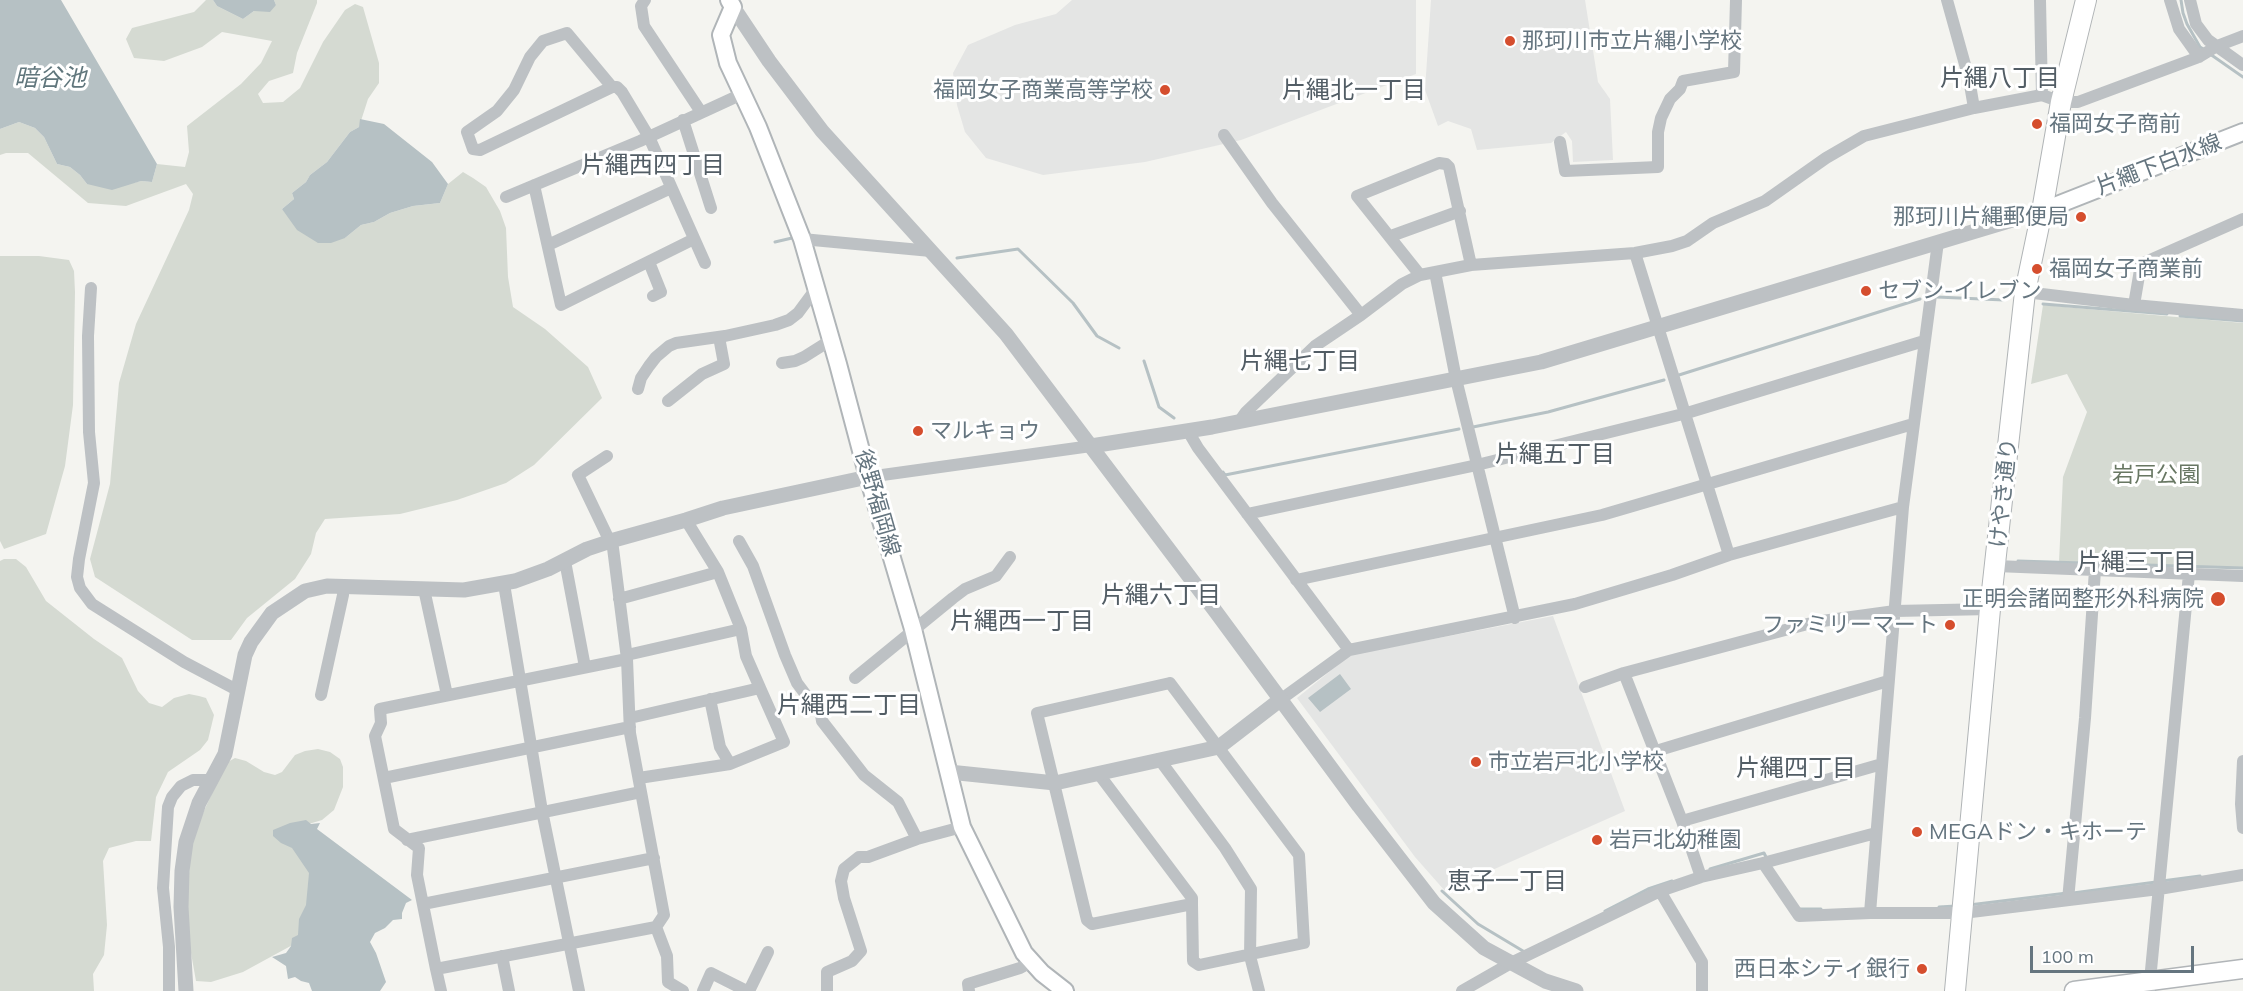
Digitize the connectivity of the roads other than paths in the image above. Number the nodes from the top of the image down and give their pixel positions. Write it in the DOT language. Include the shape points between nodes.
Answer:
graph roads {
  1 [pos="645,0"];
  2 [pos="1736,0"];
  3 [pos="1947,0"];
  4 [pos="2040,0"];
  5 [pos="2086,0"];
  6 [pos="2170,0"];
  7 [pos="2190,0"];
  8 [pos="731,3"];
  9 [pos="2243,36"];
  10 [pos="2217,46"];
  11 [pos="2199,57"];
  12 [pos="2243,65"];
  13 [pos="612,87"];
  14 [pos="742,94"];
  15 [pos="2042,95"];
  16 [pos="2061,102"];
  17 [pos="1974,108"];
  18 [pos="701,112"];
  19 [pos="682,120"];
  20 [pos="2243,132"];
  21 [pos="1224,135"];
  22 [pos="649,137"];
  23 [pos="1560,142"];
  24 [pos="534,185"];
  25 [pos="671,188"];
  26 [pos="506,197"];
  27 [pos="711,208"];
  28 [pos="1460,211"];
  29 [pos="2042,211"];
  30 [pos="2243,219"];
  31 [pos="1391,236"];
  32 [pos="694,239"];
  33 [pos="802,239"];
  34 [pos="1938,242"];
  35 [pos="548,245"];
  36 [pos="932,251"];
  37 [pos="1635,253"];
  38 [pos="649,261"];
  39 [pos="705,263"];
  40 [pos="1471,265"];
  41 [pos="1435,272"];
  42 [pos="1420,275"];
  43 [pos="91,288"];
  44 [pos="815,290"];
  45 [pos="661,292"];
  46 [pos="2025,292"];
  47 [pos="2134,305"];
  48 [pos="1361,315"];
  49 [pos="2243,315"];
  50 [pos="1658,327"];
  51 [pos="719,337"];
  52 [pos="831,340"];
  53 [pos="1924,341"];
  54 [pos="782,363"];
  55 [pos="1456,379"];
  56 [pos="638,389"];
  57 [pos="668,400"];
  58 [pos="1687,413"];
  59 [pos="1239,422"];
  60 [pos="1913,423"];
  61 [pos="1188,431"];
  62 [pos="1091,446"];
  63 [pos="607,456"];
  64 [pos="1477,465"];
  65 [pos="868,477"];
  66 [pos="1708,485"];
  67 [pos="1903,507"];
  68 [pos="1247,514"];
  69 [pos="686,520"];
  70 [pos="1495,538"];
  71 [pos="612,541"];
  72 [pos="739,541"];
  73 [pos="1729,555"];
  74 [pos="1010,557"];
  75 [pos="565,561"];
  76 [pos="1996,566"];
  77 [pos="2096,570"];
  78 [pos="718,572"];
  79 [pos="2189,574"];
  80 [pos="2243,576"];
  81 [pos="1296,580"];
  82 [pos="504,584"];
  83 [pos="343,586"];
  84 [pos="424,590"];
  85 [pos="619,599"];
  86 [pos="1990,609"];
  87 [pos="1895,611"];
  88 [pos="1515,618"];
  89 [pos="741,629"];
  90 [pos="913,629"];
  91 [pos="1348,650"];
  92 [pos="627,657"];
  93 [pos="585,668"];
  94 [pos="1624,673"];
  95 [pos="855,678"];
  96 [pos="521,680"];
  97 [pos="1888,681"];
  98 [pos="1585,687"];
  99 [pos="760,688"];
  100 [pos="237,690"];
  101 [pos="321,695"];
  102 [pos="447,695"];
  103 [pos="710,699"];
  104 [pos="1280,700"];
  105 [pos="630,723"];
  106 [pos="532,747"];
  107 [pos="1219,747"];
  108 [pos="1656,752"];
  109 [pos="1159,759"];
  110 [pos="2243,761"];
  111 [pos="730,764"];
  112 [pos="1882,764"];
  113 [pos="949,772"];
  114 [pos="1098,773"];
  115 [pos="384,778"];
  116 [pos="639,778"];
  117 [pos="211,780"];
  118 [pos="1055,783"];
  119 [pos="641,792"];
  120 [pos="542,811"];
  121 [pos="1682,821"];
  122 [pos="962,827"];
  123 [pos="2243,828"];
  124 [pos="1876,833"];
  125 [pos="917,838"];
  126 [pos="407,840"];
  127 [pos="654,858"];
  128 [pos="1763,863"];
  129 [pos="2243,875"];
  130 [pos="1701,877"];
  131 [pos="555,878"];
  132 [pos="2159,889"];
  133 [pos="1660,891"];
  134 [pos="2068,900"];
  135 [pos="423,904"];
  136 [pos="1192,904"];
  137 [pos="1870,913"];
  138 [pos="1962,913"];
  139 [pos="656,927"];
  140 [pos="568,943"];
  141 [pos="768,952"];
  142 [pos="502,956"];
  143 [pos="1250,956"];
  144 [pos="1031,962"];
  145 [pos="1511,963"];
  146 [pos="436,969"];
  147 [pos="2243,969"];
  148 [pos="2149,986"];
  149 [pos="667,987"];
  150 [pos="169,991"];
  151 [pos="186,991"];
  152 [pos="441,991"];
  153 [pos="509,991"];
  154 [pos="579,991"];
  155 [pos="683,991"];
  156 [pos="703,991"];
  157 [pos="748,991"];
  158 [pos="827,991"];
  159 [pos="969,991"];
  160 [pos="1065,991"];
  161 [pos="1259,991"];
  162 [pos="1463,991"];
  163 [pos="1576,991"];
  164 [pos="1702,991"];
  165 [pos="1955,991"];
  166 [pos="2074,991"];
  1 -- 18 [label="street" via="641,6 644,26"];
  2 -- 23 [label="street" via="1734,72 1683,81 1661,118 1658,167 1565,171"];
  3 -- 17 [label="street"];
  4 -- 15 [label="street"];
  5 -- 16 [label="highway, けやき通り"];
  6 -- 11 [label="street" via="2179,29"];
  7 -- 10 [label="street" via="2196,24"];
  8 -- 14 [label="main road, 後野福岡線" via="721,35"];
  8 -- 36 [label="street" via="822,131"];
  9 -- 10 [label="street"];
  10 -- 11 [label="street"];
  10 -- 12 [label="street"];
  11 -- 16 [label="street" via="2078,102"];
  13 -- 13 [label="street" via="480,150 473,149 467,132 506,101 543,41 567,33"];
  13 -- 22 [label="street" via="622,92"];
  14 -- 18 [label="street"];
  14 -- 33 [label="main road, 後野福岡線"];
  15 -- 16 [label="street"];
  15 -- 17 [label="street"];
  16 -- 29 [label="highway, けやき通り"];
  17 -- 37 [label="street" via="1864,136 1766,201 1713,223 1682,243"];
  18 -- 19 [label="street"];
  19 -- 22 [label="street"];
  19 -- 27 [label="street"];
  20 -- 29 [label="main road, 片繩下白水線"];
  21 -- 48 [label="street"];
  22 -- 24 [label="street"];
  22 -- 25 [label="street"];
  24 -- 26 [label="street"];
  24 -- 35 [label="street"];
  25 -- 32 [label="street"];
  25 -- 35 [label="street"];
  28 -- 31 [label="street"];
  28 -- 31 [label="street" via="1446,164 1439,163 1357,196"];
  28 -- 40 [label="street"];
  29 -- 34 [label="street"];
  29 -- 46 [label="highway, けやき通り"];
  30 -- 47 [label="street" via="2141,264"];
  31 -- 42 [label="street"];
  32 -- 38 [label="street"];
  32 -- 39 [label="street"];
  33 -- 36 [label="street"];
  33 -- 44 [label="main road, 後野福岡線"];
  34 -- 50 [label="street"];
  34 -- 53 [label="street"];
  35 -- 38 [label="street" via="561,305"];
  36 -- 62 [label="street" via="1006,334"];
  37 -- 40 [label="street"];
  37 -- 50 [label="street"];
  38 -- 45 [label="street"];
  40 -- 41 [label="street"];
  41 -- 42 [label="street"];
  41 -- 55 [label="street"];
  42 -- 48 [label="street"];
  43 -- 100 [label="street" via="89,432 94,483 79,560 80,588 92,604"];
  44 -- 51 [label="street" via="806,305 789,320"];
  44 -- 52 [label="main road, 後野福岡線"];
  46 -- 47 [label="street"];
  46 -- 76 [label="highway, けやき通り"];
  47 -- 49 [label="street"];
  48 -- 59 [label="street" via="1315,346"];
  50 -- 55 [label="street" via="1541,362"];
  50 -- 58 [label="street"];
  51 -- 56 [label="street" via="669,346 649,366"];
  51 -- 57 [label="street" via="724,364 702,374"];
  52 -- 54 [label="street" via="795,361"];
  52 -- 65 [label="main road, 後野福岡線"];
  53 -- 58 [label="street"];
  53 -- 60 [label="street"];
  55 -- 59 [label="street"];
  55 -- 64 [label="street"];
  58 -- 64 [label="street"];
  58 -- 66 [label="street"];
  59 -- 61 [label="street"];
  60 -- 66 [label="street"];
  60 -- 67 [label="street"];
  61 -- 62 [label="street"];
  61 -- 68 [label="street"];
  62 -- 65 [label="street"];
  62 -- 104 [label="street"];
  63 -- 71 [label="street" via="578,475"];
  64 -- 68 [label="street"];
  64 -- 70 [label="street"];
  65 -- 69 [label="street" via="723,508"];
  65 -- 90 [label="main road, 後野福岡線"];
  66 -- 70 [label="street" via="1602,515"];
  66 -- 73 [label="street"];
  67 -- 73 [label="street"];
  67 -- 87 [label="street"];
  68 -- 81 [label="street"];
  69 -- 71 [label="street"];
  69 -- 78 [label="street"];
  70 -- 81 [label="street"];
  70 -- 88 [label="street"];
  71 -- 75 [label="street"];
  71 -- 85 [label="street"];
  72 -- 125 [label="street" via="753,566 796,682 864,775 898,802"];
  73 -- 88 [label="street" via="1628,589"];
  74 -- 90 [label="street" via="996,576 965,589"];
  75 -- 82 [label="street"];
  75 -- 93 [label="street"];
  76 -- 77 [label="street"];
  76 -- 86 [label="highway, けやき通り"];
  77 -- 79 [label="street"];
  77 -- 134 [label="street"];
  78 -- 85 [label="street"];
  78 -- 89 [label="street"];
  79 -- 80 [label="street"];
  79 -- 132 [label="street"];
  81 -- 91 [label="street"];
  82 -- 84 [label="street" via="465,590"];
  82 -- 96 [label="street"];
  83 -- 84 [label="street"];
  83 -- 100 [label="street" via="305,591 272,613 245,655"];
  83 -- 101 [label="street"];
  84 -- 102 [label="street"];
  85 -- 92 [label="street"];
  86 -- 87 [label="street"];
  86 -- 138 [label="highway, けやき通り"];
  87 -- 94 [label="street" via="1815,622"];
  87 -- 97 [label="street"];
  88 -- 91 [label="street"];
  89 -- 92 [label="street"];
  89 -- 99 [label="street" via="746,656"];
  90 -- 95 [label="street"];
  90 -- 113 [label="main road, 後野福岡線"];
  91 -- 104 [label="street"];
  92 -- 93 [label="street"];
  92 -- 105 [label="street"];
  93 -- 96 [label="street"];
  94 -- 98 [label="street"];
  94 -- 108 [label="street"];
  96 -- 102 [label="street"];
  96 -- 106 [label="street"];
  97 -- 108 [label="street"];
  97 -- 112 [label="street"];
  99 -- 103 [label="street"];
  99 -- 111 [label="street" via="784,741"];
  100 -- 117 [label="street" via="225,754"];
  102 -- 115 [label="street" via="380,710 381,723 375,736"];
  103 -- 105 [label="street"];
  103 -- 111 [label="street" via="720,747"];
  104 -- 107 [label="street"];
  104 -- 145 [label="street" via="1434,903 1484,948"];
  105 -- 106 [label="street"];
  105 -- 116 [label="street"];
  106 -- 115 [label="street"];
  106 -- 120 [label="street"];
  107 -- 109 [label="street"];
  107 -- 118 [label="street" via="1170,682 1037,713"];
  107 -- 143 [label="street" via="1299,855 1304,943"];
  108 -- 121 [label="street"];
  109 -- 114 [label="street"];
  109 -- 143 [label="street" via="1251,889"];
  110 -- 123 [label="street"];
  111 -- 116 [label="street"];
  112 -- 121 [label="street"];
  112 -- 124 [label="street"];
  113 -- 118 [label="street"];
  113 -- 122 [label="main road, 後野福岡線"];
  114 -- 118 [label="street"];
  114 -- 136 [label="street" via="1192,898"];
  115 -- 126 [label="street" via="394,830"];
  116 -- 119 [label="street"];
  117 -- 150 [label="street" via="193,780 181,786 168,807 163,888"];
  117 -- 151 [label="street" via="186,842 182,871"];
  118 -- 136 [label="street" via="1087,920 1092,924"];
  119 -- 120 [label="street"];
  119 -- 127 [label="street"];
  120 -- 126 [label="street"];
  120 -- 131 [label="street"];
  121 -- 130 [label="street"];
  122 -- 125 [label="street"];
  122 -- 144 [label="main road, 後野福岡線" via="1013,934"];
  124 -- 128 [label="street"];
  124 -- 137 [label="street"];
  125 -- 158 [label="street" via="859,857 844,869 844,898 861,951 852,961 826,972"];
  126 -- 135 [label="street" via="418,848 417,875"];
  127 -- 131 [label="street"];
  127 -- 139 [label="street" via="664,915"];
  128 -- 130 [label="street"];
  128 -- 137 [label="street" via="1799,916"];
  129 -- 132 [label="street"];
  130 -- 133 [label="street"];
  131 -- 135 [label="street"];
  131 -- 140 [label="street"];
  132 -- 134 [label="street"];
  132 -- 148 [label="street"];
  133 -- 145 [label="street"];
  133 -- 164 [label="street" via="1702,962"];
  134 -- 138 [label="street"];
  135 -- 146 [label="street"];
  136 -- 143 [label="street" via="1195,964"];
  137 -- 138 [label="street"];
  138 -- 165 [label="highway, けやき通り"];
  139 -- 140 [label="street"];
  139 -- 149 [label="street" via="667,956"];
  140 -- 142 [label="street"];
  140 -- 154 [label="street"];
  141 -- 157 [label="street"];
  142 -- 146 [label="street"];
  142 -- 153 [label="street"];
  143 -- 161 [label="street"];
  144 -- 159 [label="street" via="968,984"];
  144 -- 160 [label="main road, 後野福岡線"];
  145 -- 162 [label="street"];
  145 -- 163 [label="street" via="1545,981"];
  146 -- 152 [label="street"];
  147 -- 148 [label="main road"];
  148 -- 166 [label="main road"];
  149 -- 155 [label="street"];
  156 -- 157 [label="street" via="711,973"];
}
